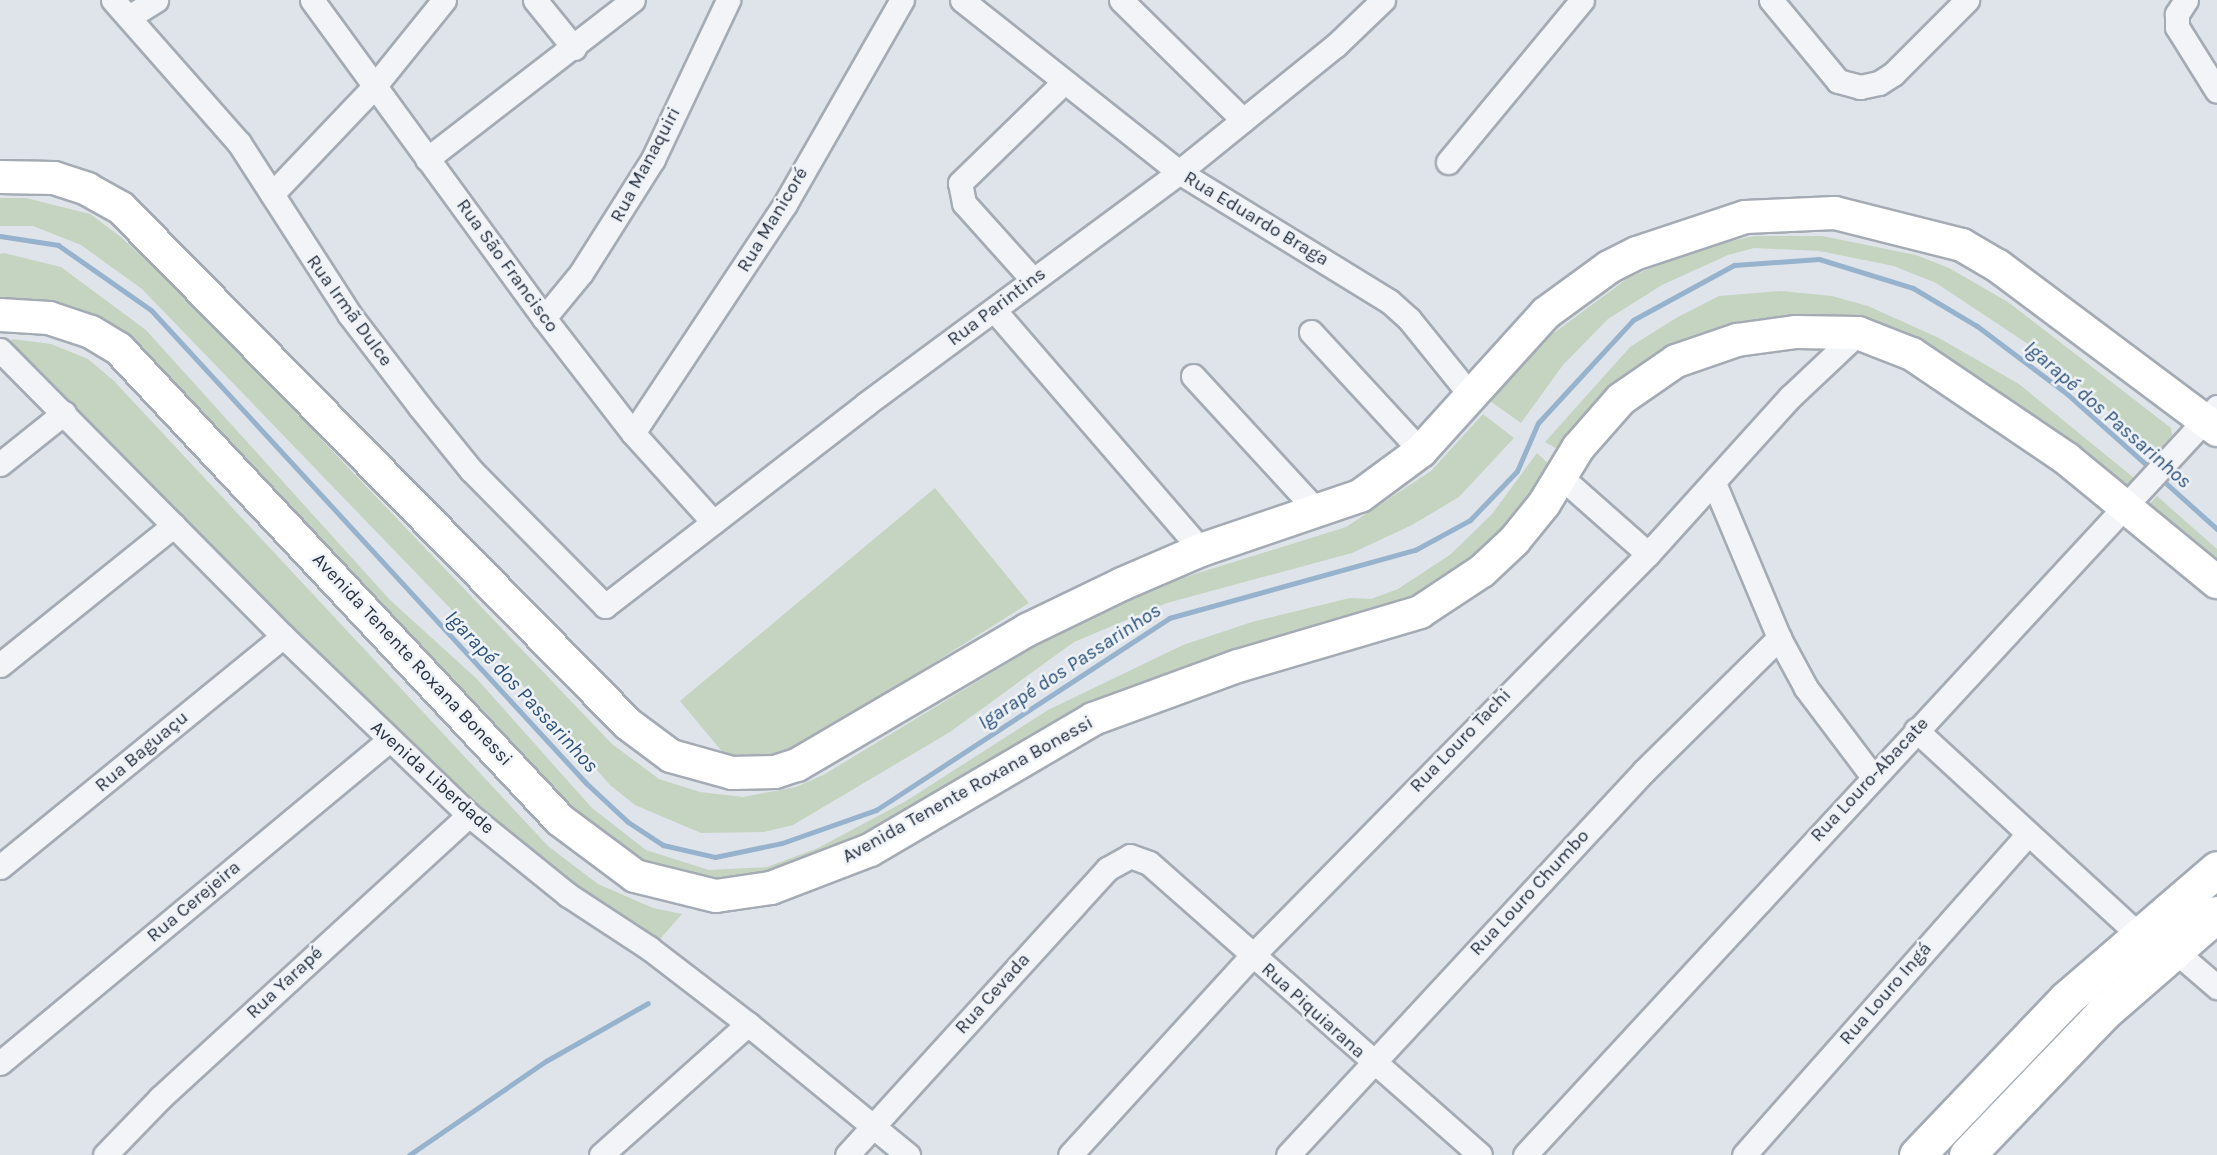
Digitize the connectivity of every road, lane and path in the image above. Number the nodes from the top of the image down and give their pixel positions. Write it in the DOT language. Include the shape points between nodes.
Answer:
graph roads {
  1 [pos="113,0"];
  2 [pos="156,0"];
  3 [pos="312,0"];
  4 [pos="444,0"];
  5 [pos="535,0"];
  6 [pos="633,0"];
  7 [pos="729,0"];
  8 [pos="902,0"];
  9 [pos="962,0"];
  10 [pos="1121,0"];
  11 [pos="1383,0"];
  12 [pos="1583,0"];
  13 [pos="1968,0"];
  14 [pos="1775,2"];
  15 [pos="2182,7"];
  16 [pos="129,17"];
  17 [pos="574,48"];
  18 [pos="1064,82"];
  19 [pos="373,88"];
  20 [pos="2217,91"];
  21 [pos="1243,120"];
  22 [pos="427,159"];
  23 [pos="1448,162"];
  24 [pos="1179,172"];
  25 [pos="0,177"];
  26 [pos="272,194"];
  27 [pos="1033,280"];
  28 [pos="995,311"];
  29 [pos="0,315"];
  30 [pos="544,318"];
  31 [pos="1311,332"];
  32 [pos="1858,333"];
  33 [pos="0,350"];
  34 [pos="1193,376"];
  35 [pos="1472,397"];
  36 [pos="64,413"];
  37 [pos="2213,419"];
  38 [pos="633,433"];
  39 [pos="1421,451"];
  40 [pos="0,464"];
  41 [pos="1561,477"];
  42 [pos="1714,483"];
  43 [pos="2133,498"];
  44 [pos="1318,512"];
  45 [pos="713,522"];
  46 [pos="174,525"];
  47 [pos="1201,550"];
  48 [pos="1648,554"];
  49 [pos="2217,582"];
  50 [pos="605,606"];
  51 [pos="283,636"];
  52 [pos="1779,638"];
  53 [pos="0,665"];
  54 [pos="1916,730"];
  55 [pos="389,740"];
  56 [pos="1873,777"];
  57 [pos="470,815"];
  58 [pos="2028,834"];
  59 [pos="1149,863"];
  60 [pos="0,867"];
  61 [pos="2217,869"];
  62 [pos="2217,914"];
  63 [pos="2137,934"];
  64 [pos="2174,950"];
  65 [pos="1252,956"];
  66 [pos="2217,987"];
  67 [pos="748,1024"];
  68 [pos="0,1063"];
  69 [pos="1371,1063"];
  70 [pos="873,1125"];
  71 [pos="105,1155"];
  72 [pos="601,1155"];
  73 [pos="847,1155"];
  74 [pos="908,1155"];
  75 [pos="1070,1155"];
  76 [pos="1288,1155"];
  77 [pos="1480,1155"];
  78 [pos="1525,1155"];
  79 [pos="1744,1155"];
  80 [pos="1917,1155"];
  81 [pos="1967,1155"];
  1 -- 16 [label="street, Rua Irmã Dulce"];
  2 -- 16 [label="street"];
  3 -- 19 [label="street, Rua São Francisco"];
  4 -- 19 [label="street"];
  5 -- 17 [label="street"];
  6 -- 17 [label="street"];
  7 -- 30 [label="street, Rua Manaquiri" via="653,159 581,274"];
  8 -- 38 [label="street, Rua Manicoré" via="772,225"];
  9 -- 18 [label="street, Rua Eduardo Braga"];
  10 -- 21 [label="street"];
  11 -- 21 [label="street, Rua Parintins" via="1336,45"];
  12 -- 23 [label="street"];
  13 -- 14 [label="street" via="1893,74 1871,86 1839,81"];
  15 -- 20 [label="street" via="2184,41"];
  16 -- 26 [label="street, Rua Irmã Dulce" via="201,96"];
  17 -- 22 [label="street"];
  18 -- 24 [label="street, Rua Eduardo Braga"];
  18 -- 27 [label="street" via="960,183 964,203"];
  19 -- 22 [label="street, Rua São Francisco"];
  19 -- 26 [label="street"];
  21 -- 24 [label="street, Rua Parintins"];
  22 -- 30 [label="street, Rua São Francisco"];
  24 -- 27 [label="street, Rua Parintins"];
  24 -- 35 [label="street, Rua Eduardo Braga" via="1389,301"];
  25 -- 47 [label="street" via="54,178 87,188 121,208 628,724 692,765 750,774 797,765 1027,630"];
  26 -- 50 [label="street, Rua Irmã Dulce" via="349,314 420,407 471,470"];
  27 -- 28 [label="street, Rua Parintins"];
  28 -- 45 [label="street, Rua Parintins"];
  28 -- 47 [label="street"];
  29 -- 41 [label="street, Avenida Tenente Roxana Bonessi" via="49,318 91,332 119,349 560,820 635,876 716,896 781,885 870,850 1093,719 1238,666 1420,612 1482,571 1514,541"];
  30 -- 38 [label="street, Rua São Francisco"];
  31 -- 39 [label="street"];
  32 -- 41 [label="street, Avenida Tenente Roxana Bonessi" via="1796,332 1737,340 1676,361 1605,413"];
  32 -- 42 [label="street, Rua Louro Tachi" via="1790,397"];
  32 -- 43 [label="street, Avenida Tenente Roxana Bonessi" via="1938,369"];
  33 -- 36 [label="street, Avenida Liberdade"];
  34 -- 44 [label="street"];
  35 -- 37 [label="street" via="1546,313 1618,262 1666,240 1745,217 1835,213 1976,252"];
  35 -- 39 [label="street"];
  36 -- 40 [label="street"];
  36 -- 46 [label="street, Avenida Liberdade"];
  37 -- 43 [label="street, Rua Louro-Abacate"];
  38 -- 45 [label="street, Rua São Francisco"];
  39 -- 44 [label="street" via="1360,496"];
  41 -- 48 [label="street"];
  42 -- 48 [label="street, Rua Louro Tachi"];
  42 -- 52 [label="street"];
  43 -- 49 [label="street, Avenida Tenente Roxana Bonessi"];
  43 -- 54 [label="street, Rua Louro-Abacate"];
  44 -- 47 [label="street"];
  45 -- 50 [label="street, Rua Parintins"];
  46 -- 51 [label="street, Avenida Liberdade"];
  46 -- 53 [label="street"];
  48 -- 65 [label="street, Rua Louro Tachi"];
  51 -- 55 [label="street, Avenida Liberdade"];
  51 -- 60 [label="street, Rua Baguaçu"];
  52 -- 56 [label="street" via="1806,688"];
  52 -- 69 [label="street, Rua Louro Chumbo" via="1644,771"];
  54 -- 56 [label="street, Rua Louro-Abacate"];
  54 -- 58 [label="street"];
  55 -- 57 [label="street, Avenida Liberdade"];
  55 -- 68 [label="street, Rua Cerejeira"];
  56 -- 78 [label="street, Rua Louro-Abacate"];
  57 -- 67 [label="street, Avenida Liberdade" via="568,895"];
  57 -- 71 [label="street, Rua Yarapé" via="160,1098"];
  58 -- 63 [label="street"];
  58 -- 79 [label="street, Rua Louro Ingá"];
  59 -- 65 [label="street, Rua Piquiarana"];
  59 -- 70 [label="street, Rua Cevada" via="1130,856 1107,869"];
  61 -- 63 [label="main road"];
  62 -- 64 [label="main road"];
  63 -- 80 [label="main road" via="2000,1064"];
  64 -- 66 [label="street"];
  64 -- 81 [label="main road" via="2043,1071"];
  65 -- 69 [label="street, Rua Piquiarana"];
  65 -- 75 [label="street, Rua Louro Tachi"];
  67 -- 70 [label="street, Avenida Liberdade"];
  67 -- 72 [label="street"];
  69 -- 76 [label="street, Rua Louro Chumbo"];
  69 -- 77 [label="street, Rua Piquiarana"];
  70 -- 73 [label="street, Rua Cevada"];
  70 -- 74 [label="street, Avenida Liberdade"];
}
